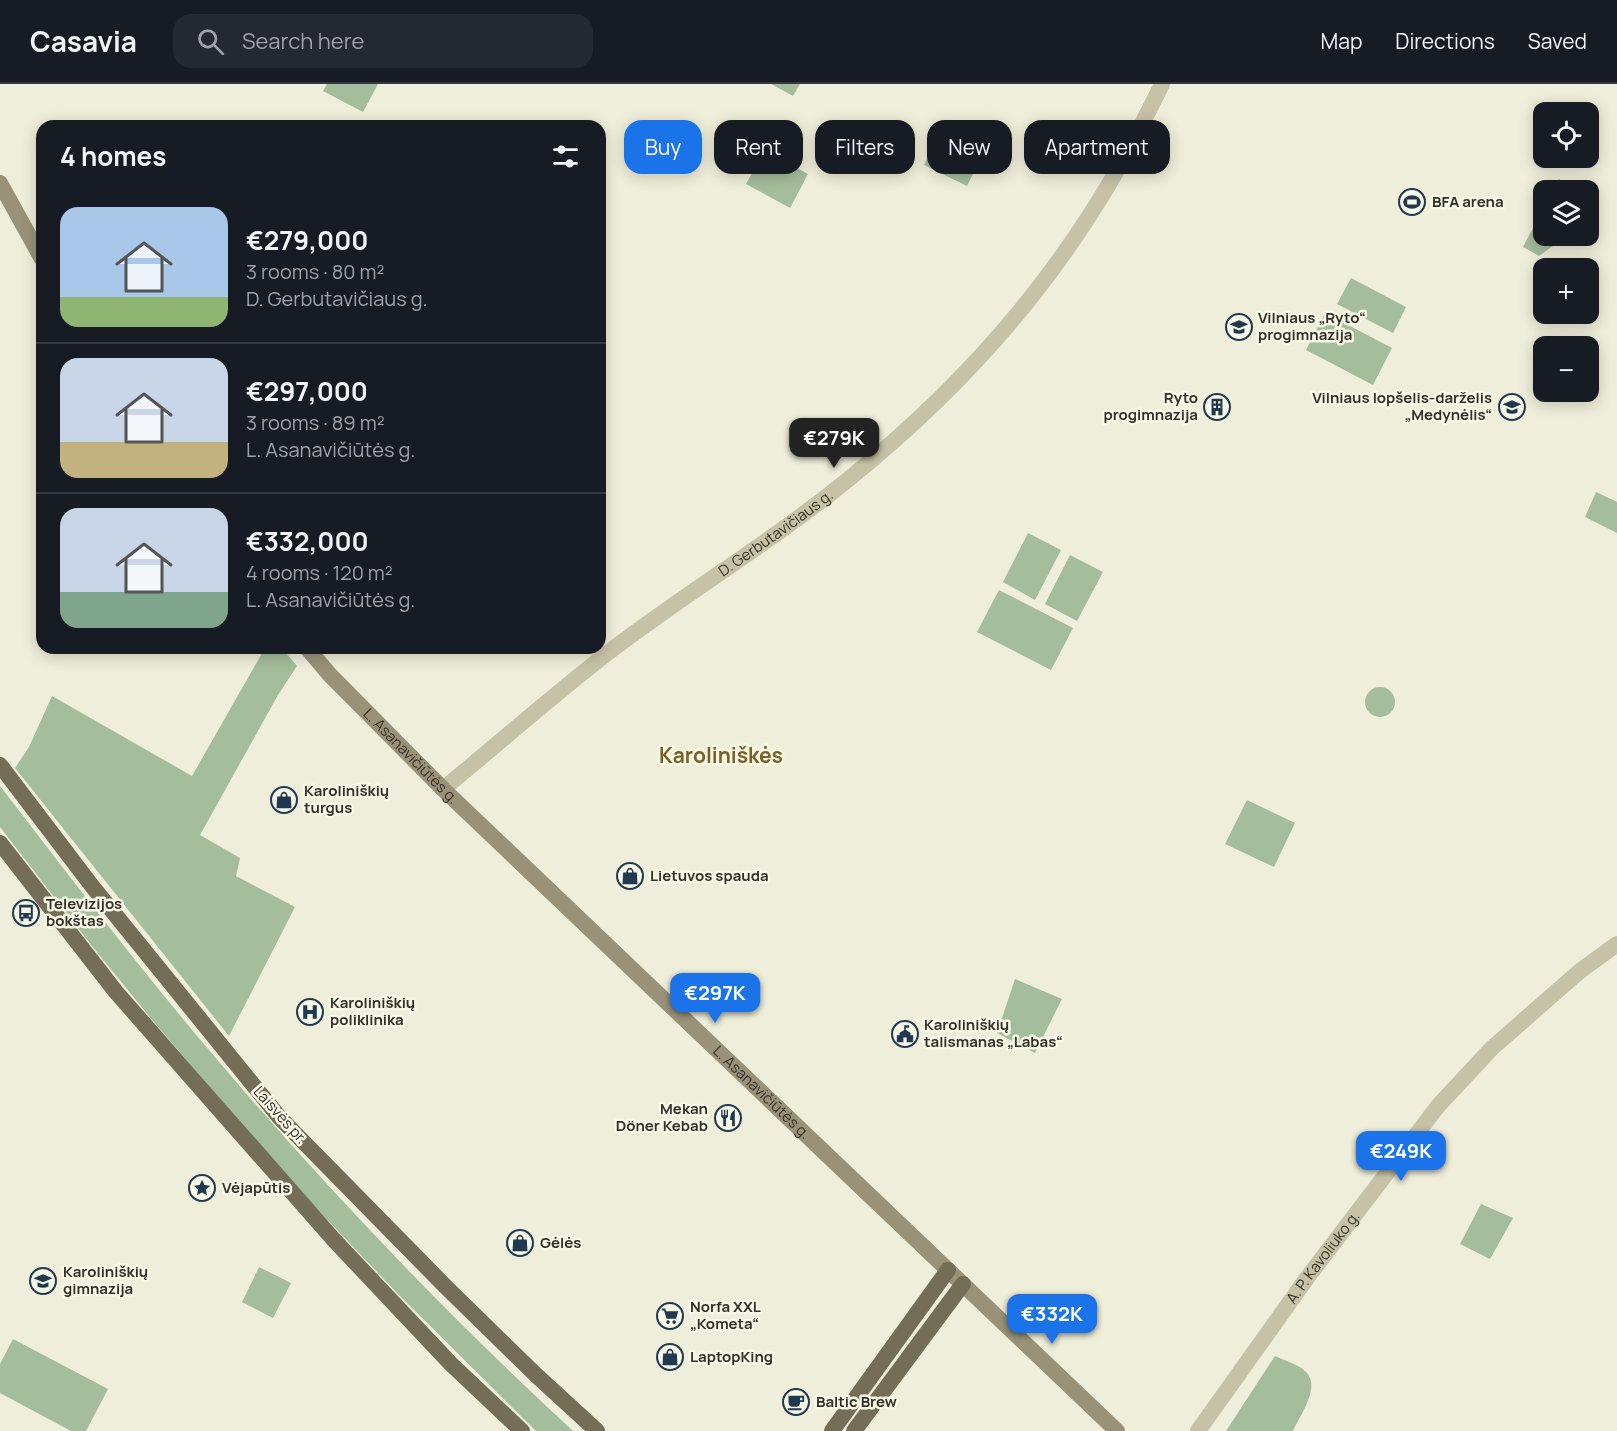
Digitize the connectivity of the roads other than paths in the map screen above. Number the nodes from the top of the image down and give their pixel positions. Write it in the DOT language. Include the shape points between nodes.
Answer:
graph roads {
  1 [pos="1162,84"];
  2 [pos="0,183"];
  3 [pos="36,248"];
  4 [pos="312,654"];
  5 [pos="606,654"];
  6 [pos="606,654"];
  7 [pos="0,765"];
  8 [pos="443,789"];
  9 [pos="0,843"];
  10 [pos="1617,944"];
  11 [pos="948,1270"];
  12 [pos="963,1284"];
  13 [pos="522,1431"];
  14 [pos="597,1431"];
  15 [pos="832,1431"];
  16 [pos="854,1431"];
  17 [pos="1117,1431"];
  18 [pos="1198,1431"];
  1 -- 5 [label="street, D. Gerbutavičiaus g." via="1112,177 1064,254 984,353 915,423 848,480"];
  2 -- 3 [label="main road"];
  4 -- 8 [label="main road, L. Asanavičiūtės g."];
  6 -- 8 [label="street, D. Gerbutavičiaus g."];
  7 -- 14 [label="main road, Laisvės pr." via="92,886 280,1118 446,1287"];
  8 -- 11 [label="main road, L. Asanavičiūtės g."];
  9 -- 13 [label="main road" via="116,992 334,1240 451,1364"];
  10 -- 18 [label="street, A. P. Kavoliuko g." via="1492,1048 1438,1106 1307,1278"];
  11 -- 12 [label="main road, L. Asanavičiūtės g."];
  11 -- 15 [label="main road"];
  12 -- 16 [label="main road"];
  12 -- 17 [label="main road, L. Asanavičiūtės g."];
}
